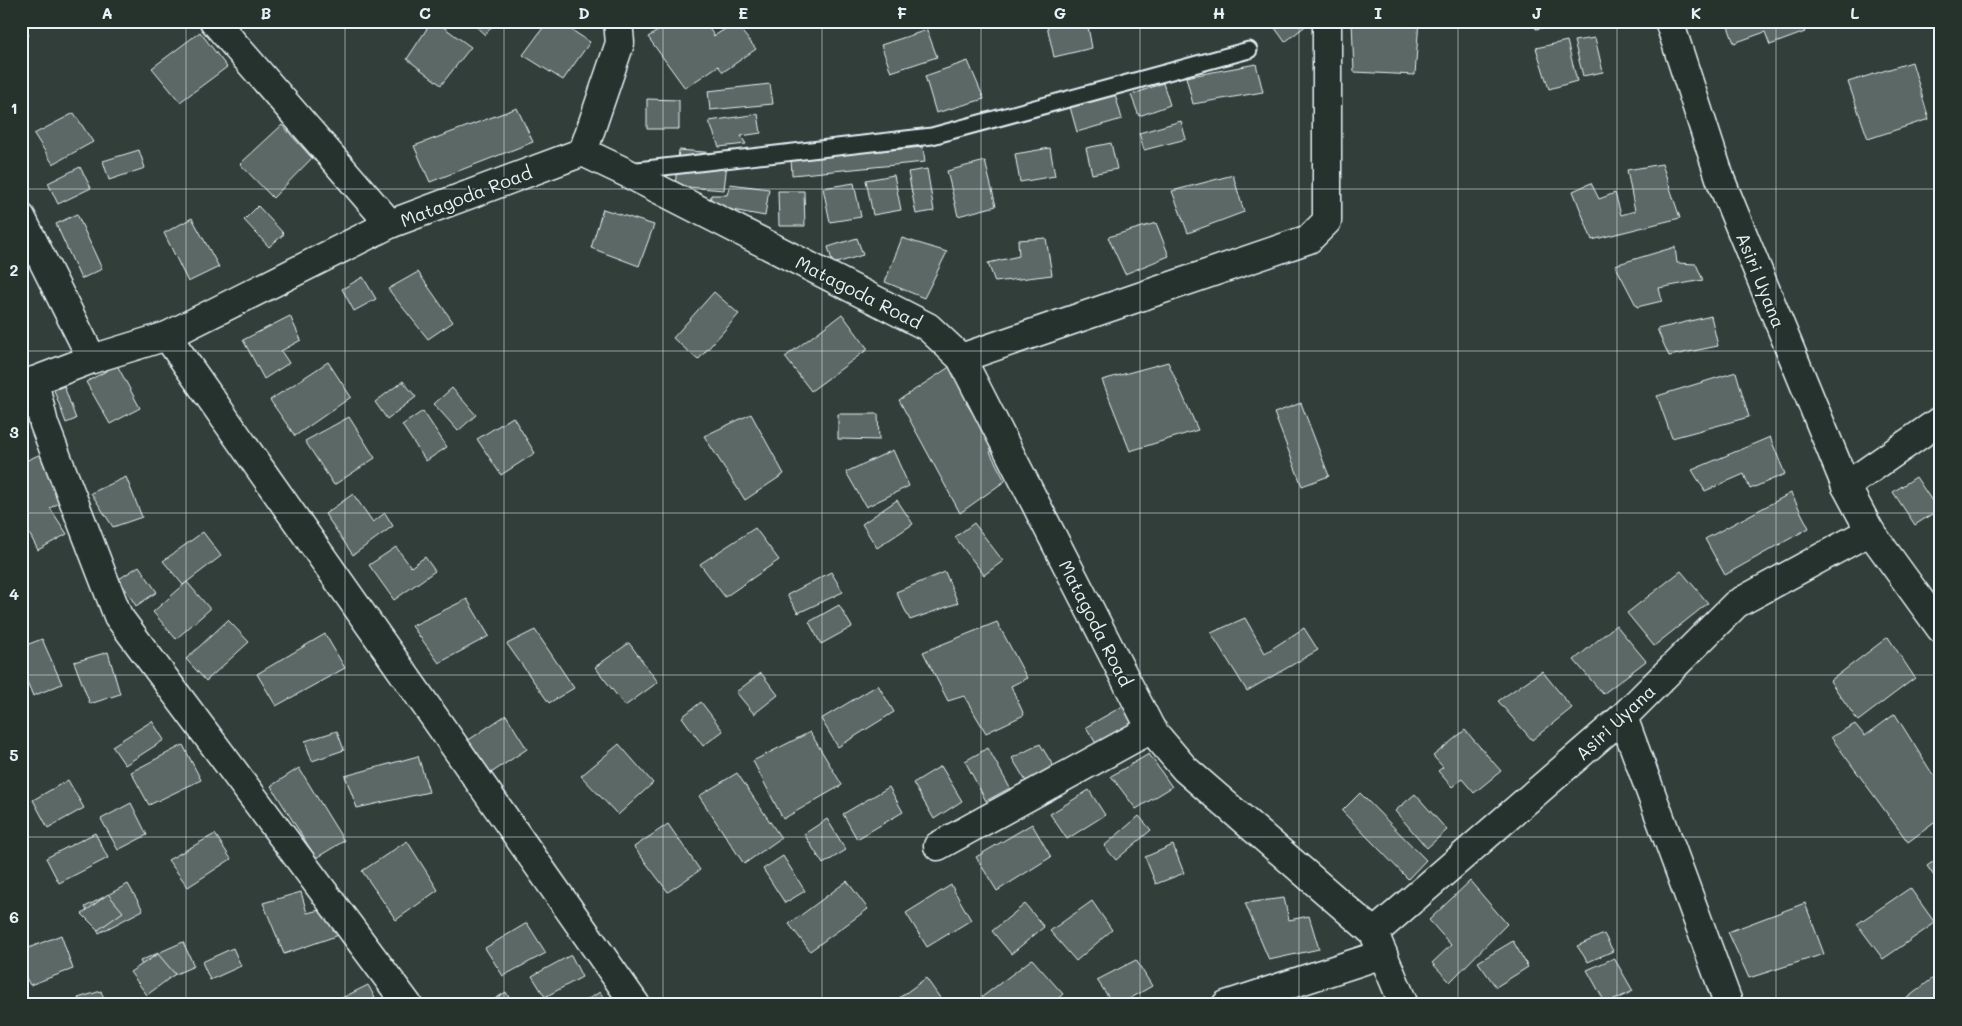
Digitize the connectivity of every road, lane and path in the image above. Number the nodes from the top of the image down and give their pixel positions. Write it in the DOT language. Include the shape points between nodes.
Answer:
graph roads {
  1 [pos="214,21"];
  2 [pos="618,21"];
  3 [pos="1327,21"];
  4 [pos="1669,21"];
  5 [pos="1249,50"];
  6 [pos="583,152"];
  7 [pos="626,172"];
  8 [pos="21,217"];
  9 [pos="390,224"];
  10 [pos="167,336"];
  11 [pos="961,358"];
  12 [pos="92,360"];
  13 [pos="28,384"];
  14 [pos="1941,420"];
  15 [pos="1846,486"];
  16 [pos="1870,531"];
  17 [pos="1941,629"];
  18 [pos="1623,717"];
  19 [pos="1151,730"];
  20 [pos="938,846"];
  21 [pos="1378,944"];
  22 [pos="408,1005"];
  23 [pos="636,1005"];
  24 [pos="1226,1005"];
  25 [pos="1404,1005"];
  26 [pos="1729,1005"];
  1 -- 9 [label="street"];
  2 -- 6 [label="street" via="620,43"];
  3 -- 11 [label="street" via="1327,221 1309,239"];
  4 -- 15 [label="street, Asiri Uyana" via="1721,180"];
  5 -- 7 [label="lane" via="932,136"];
  6 -- 7 [label="street, Matagoda Road"];
  6 -- 9 [label="street, Matagoda Road"];
  7 -- 11 [label="street, Matagoda Road" via="928,327"];
  8 -- 12 [label="street"];
  9 -- 10 [label="street, Matagoda Road"];
  10 -- 12 [label="street, Matagoda Road"];
  10 -- 23 [label="street"];
  11 -- 19 [label="street, Matagoda Road"];
  12 -- 13 [label="street, Matagoda Road"];
  13 -- 22 [label="street" via="118,616"];
  14 -- 15 [label="street"];
  15 -- 16 [label="street, Asiri Uyana"];
  16 -- 17 [label="street, Asiri Uyana"];
  16 -- 18 [label="street, Asiri Uyana" via="1736,604"];
  18 -- 21 [label="street, Asiri Uyana"];
  18 -- 26 [label="street"];
  19 -- 20 [label="street"];
  19 -- 21 [label="street, Matagoda Road" via="1185,769"];
  21 -- 24 [label="street"];
  21 -- 25 [label="street, Matagoda Road"];
}
